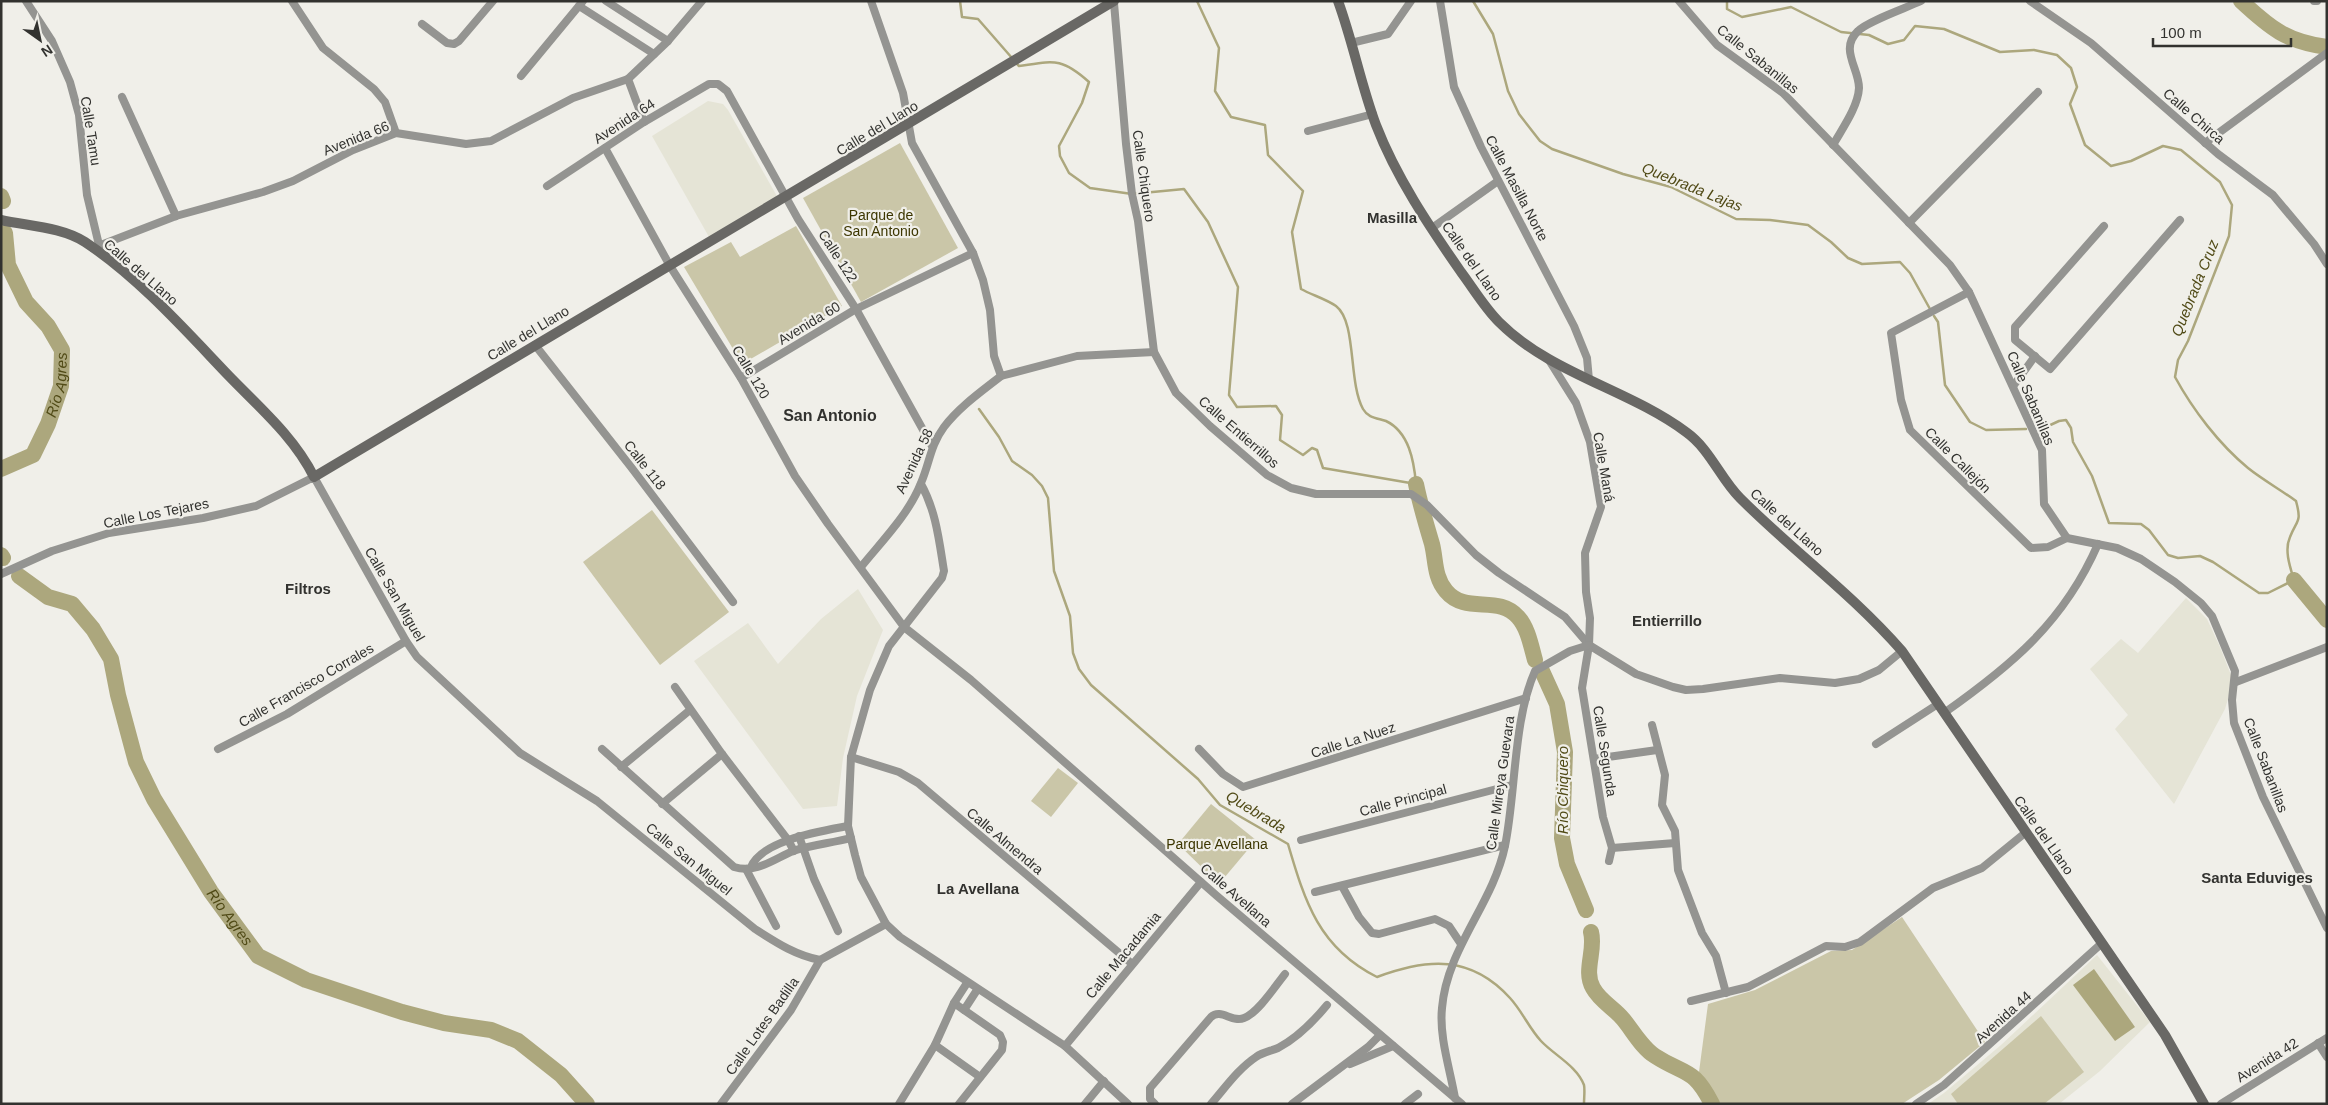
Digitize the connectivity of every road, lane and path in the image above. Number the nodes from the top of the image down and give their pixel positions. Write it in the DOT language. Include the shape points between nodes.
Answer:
graph roads {
  1 [pos="26,1"];
  2 [pos="292,1"];
  3 [pos="493,1"];
  4 [pos="606,1"];
  5 [pos="702,1"];
  6 [pos="871,1"];
  7 [pos="1338,1"];
  8 [pos="1411,1"];
  9 [pos="1440,1"];
  10 [pos="1679,1"];
  11 [pos="1921,1"];
  12 [pos="2030,1"];
  13 [pos="1114,2"];
  14 [pos="581,4"];
  15 [pos="1905,4"];
  16 [pos="422,24"];
  17 [pos="668,41"];
  18 [pos="1351,43"];
  19 [pos="2327,53"];
  20 [pos="654,54"];
  21 [pos="521,76"];
  22 [pos="628,80"];
  23 [pos="718,84"];
  24 [pos="2038,92"];
  25 [pos="122,97"];
  26 [pos="1373,114"];
  27 [pos="644,122"];
  28 [pos="909,125"];
  29 [pos="1308,131"];
  30 [pos="396,133"];
  31 [pos="2205,142"];
  32 [pos="1833,145"];
  33 [pos="605,148"];
  34 [pos="1498,181"];
  35 [pos="547,186"];
  36 [pos="786,197"];
  37 [pos="176,216"];
  38 [pos="1,220"];
  39 [pos="2180,220"];
  40 [pos="1909,223"];
  41 [pos="2104,226"];
  42 [pos="1432,228"];
  43 [pos="96,246"];
  44 [pos="973,253"];
  45 [pos="2327,264"];
  46 [pos="670,266"];
  47 [pos="1969,292"];
  48 [pos="856,309"];
  49 [pos="535,345"];
  50 [pos="1154,352"];
  51 [pos="2035,356"];
  52 [pos="1549,360"];
  53 [pos="1001,376"];
  54 [pos="742,378"];
  55 [pos="1589,380"];
  56 [pos="2014,385"];
  57 [pos="932,446"];
  58 [pos="314,477"];
  59 [pos="921,484"];
  60 [pos="2067,538"];
  61 [pos="2098,544"];
  62 [pos="861,567"];
  63 [pos="1,574"];
  64 [pos="733,602"];
  65 [pos="904,627"];
  66 [pos="406,641"];
  67 [pos="1589,645"];
  68 [pos="2327,647"];
  69 [pos="1902,651"];
  70 [pos="2236,682"];
  71 [pos="675,687"];
  72 [pos="1526,698"];
  73 [pos="1941,708"];
  74 [pos="690,710"];
  75 [pos="1652,725"];
  76 [pos="1876,744"];
  77 [pos="218,749"];
  78 [pos="1199,749"];
  79 [pos="602,750"];
  80 [pos="1657,750"];
  81 [pos="722,754"];
  82 [pos="851,757"];
  83 [pos="1594,760"];
  84 [pos="621,767"];
  85 [pos="1512,785"];
  86 [pos="662,804"];
  87 [pos="848,826"];
  88 [pos="2026,834"];
  89 [pos="799,836"];
  90 [pos="851,838"];
  91 [pos="788,840"];
  92 [pos="1301,840"];
  93 [pos="1675,842"];
  94 [pos="1505,845"];
  95 [pos="1612,848"];
  96 [pos="798,850"];
  97 [pos="1609,860"];
  98 [pos="749,868"];
  99 [pos="1201,882"];
  100 [pos="1342,886"];
  101 [pos="1315,892"];
  102 [pos="886,924"];
  103 [pos="776,926"];
  104 [pos="2326,926"];
  105 [pos="838,931"];
  106 [pos="2102,943"];
  107 [pos="1461,944"];
  108 [pos="820,960"];
  109 [pos="1132,963"];
  110 [pos="1285,974"];
  111 [pos="967,983"];
  112 [pos="977,990"];
  113 [pos="1726,993"];
  114 [pos="1691,1001"];
  115 [pos="954,1003"];
  116 [pos="1327,1005"];
  117 [pos="964,1010"];
  118 [pos="1380,1035"];
  119 [pos="2327,1038"];
  120 [pos="2318,1043"];
  121 [pos="935,1045"];
  122 [pos="1065,1046"];
  123 [pos="1393,1046"];
  124 [pos="2327,1057"];
  125 [pos="1337,1070"];
  126 [pos="980,1077"];
  127 [pos="1104,1081"];
  128 [pos="1418,1094"];
  129 [pos="1455,1098"];
  130 [pos="721,1104"];
  131 [pos="898,1104"];
  132 [pos="959,1104"];
  133 [pos="1085,1104"];
  134 [pos="1128,1104"];
  135 [pos="1155,1104"];
  136 [pos="1211,1104"];
  137 [pos="1292,1104"];
  138 [pos="1405,1104"];
  139 [pos="1462,1104"];
  140 [pos="1916,1104"];
  141 [pos="2204,1104"];
  142 [pos="2221,1104"];
  1 -- 43 [label="street, Calle Tamu" via="52,41 70,82 79,115"];
  2 -- 30 [label="street" via="323,48 374,89 384,102"];
  3 -- 16 [label="street" via="454,44 447,43"];
  4 -- 17 [label="street"];
  5 -- 17 [label="street"];
  6 -- 28 [label="street" via="903,93"];
  7 -- 18 [label="main road, Calle del Llano"];
  8 -- 18 [label="street" via="1388,34"];
  9 -- 34 [label="street, Calle Masilla Norte" via="1454,87"];
  10 -- 32 [label="street, Calle Sabanillas" via="1717,45 1783,93"];
  11 -- 15 [label="street"];
  12 -- 31 [label="street, Calle Chirca" via="2092,43"];
  13 -- 28 [label="main road, Calle del Llano"];
  13 -- 50 [label="street, Calle Chiquero" via="1126,144"];
  14 -- 20 [label="street"];
  14 -- 21 [label="street"];
  15 -- 32 [label="street" via="1860,29 1851,38 1850,51 1859,88 1856,101"];
  17 -- 20 [label="street"];
  18 -- 26 [label="main road, Calle del Llano"];
  19 -- 31 [label="street"];
  20 -- 22 [label="street"];
  22 -- 27 [label="street"];
  22 -- 30 [label="street, Avenida 66" via="573,98 480,144"];
  23 -- 27 [label="street, Avenida 64" via="709,84"];
  23 -- 36 [label="street, Calle 122" via="727,91"];
  24 -- 40 [label="street"];
  25 -- 37 [label="street"];
  26 -- 29 [label="street"];
  26 -- 42 [label="main road, Calle del Llano" via="1404,183"];
  27 -- 33 [label="street, Avenida 64"];
  28 -- 36 [label="main road, Calle del Llano"];
  28 -- 44 [label="street" via="912,142"];
  30 -- 37 [label="street, Avenida 66" via="353,150 293,181"];
  31 -- 45 [label="street, Calle Chirca" via="2286,208"];
  32 -- 40 [label="street, Calle Sabanillas"];
  33 -- 35 [label="street, Avenida 64"];
  33 -- 46 [label="street, Calle 120"];
  34 -- 42 [label="street"];
  34 -- 55 [label="street, Calle Masilla Norte" via="1574,326 1587,358"];
  36 -- 46 [label="main road, Calle del Llano"];
  36 -- 48 [label="street, Calle 122"];
  37 -- 43 [label="street, Avenida 66"];
  38 -- 43 [label="main road, Calle del Llano" via="74,236"];
  39 -- 51 [label="street" via="2050,369"];
  40 -- 47 [label="street, Calle Sabanillas" via="1950,265"];
  41 -- 51 [label="street" via="2015,327 2015,340"];
  42 -- 52 [label="main road, Calle del Llano" via="1478,297 1499,322"];
  43 -- 58 [label="main road, Calle del Llano" via="182,326 283,431 305,458"];
  44 -- 48 [label="street, Avenida 60"];
  44 -- 53 [label="street" via="990,310 994,356"];
  46 -- 49 [label="main road, Calle del Llano"];
  46 -- 54 [label="street, Calle 120"];
  47 -- 56 [label="street, Calle Sabanillas"];
  47 -- 60 [label="street, Calle Callejón" via="1891,334 1910,430 2030,548 2048,547"];
  48 -- 54 [label="street, Avenida 60"];
  48 -- 57 [label="street, Calle 122"];
  49 -- 58 [label="main road, Calle del Llano"];
  49 -- 64 [label="street, Calle 118"];
  50 -- 53 [label="street" via="1077,356"];
  50 -- 67 [label="street, Calle Entierrillos" via="1176,393 1267,475 1291,488 1316,494 1411,494 1427,505 1476,555 1565,617"];
  51 -- 56 [label="street"];
  52 -- 55 [label="main road, Calle del Llano"];
  52 -- 67 [label="street, Calle Maná" via="1576,403 1590,442 1601,507 1584,553"];
  53 -- 57 [label="street, Avenida 58" via="960,410"];
  54 -- 62 [label="street, Calle 120" via="795,476"];
  55 -- 69 [label="main road, Calle del Llano" via="1660,414 1689,434 1710,457 1733,491 1774,532 1873,618"];
  56 -- 60 [label="street, Calle Sabanillas" via="2042,450 2044,504"];
  57 -- 59 [label="street, Avenida 58"];
  58 -- 63 [label="street, Calle Los Tejares" via="256,506 108,534 52,551"];
  58 -- 66 [label="street, Calle San Miguel"];
  59 -- 62 [label="street, Avenida 58" via="899,519"];
  59 -- 65 [label="street" via="936,519 944,570 942,578"];
  60 -- 61 [label="street, Calle Sabanillas"];
  61 -- 70 [label="street, Calle Sabanillas" via="2141,559 2201,602 2219,629"];
  61 -- 73 [label="street" via="2086,571 2060,610 2016,660"];
  62 -- 65 [label="street, Calle 120"];
  65 -- 82 [label="street" via="889,646 870,690"];
  65 -- 99 [label="street, Calle Avellana" via="971,680"];
  66 -- 77 [label="street, Calle Francisco Corrales" via="287,714"];
  66 -- 108 [label="street, Calle San Miguel" via="437,677 520,754 603,805 755,929 782,947"];
  67 -- 69 [label="street, Calle Entierrillos" via="1636,674 1686,690 1780,678 1835,682 1859,679 1879,670"];
  67 -- 72 [label="street, Calle Mireya Guevara" via="1570,651 1535,671"];
  67 -- 83 [label="street, Calle Segunda" via="1582,688"];
  68 -- 70 [label="street"];
  69 -- 73 [label="main road, Calle del Llano"];
  70 -- 104 [label="street, Calle Sabanillas" via="2232,700 2234,723 2263,796"];
  71 -- 74 [label="street"];
  72 -- 78 [label="street, Calle La Nuez" via="1243,787 1223,774"];
  72 -- 85 [label="street, Calle Mireya Guevara"];
  73 -- 76 [label="street"];
  73 -- 88 [label="main road, Calle del Llano"];
  74 -- 81 [label="street"];
  74 -- 84 [label="street"];
  75 -- 80 [label="street"];
  79 -- 84 [label="street"];
  80 -- 83 [label="street"];
  80 -- 93 [label="street" via="1665,775 1662,805 1675,831"];
  81 -- 86 [label="street"];
  81 -- 91 [label="street"];
  82 -- 87 [label="street"];
  82 -- 109 [label="street, Calle Almendra" via="899,772 918,783"];
  83 -- 95 [label="street, Calle Segunda" via="1603,817"];
  84 -- 86 [label="street"];
  85 -- 92 [label="street, Calle Principal"];
  85 -- 94 [label="street, Calle Mireya Guevara"];
  86 -- 98 [label="street" via="734,866"];
  87 -- 89 [label="street"];
  87 -- 90 [label="street"];
  88 -- 106 [label="main road, Calle del Llano"];
  88 -- 113 [label="street" via="1982,868 1934,888 1860,942 1826,946 1760,981"];
  89 -- 91 [label="street"];
  89 -- 96 [label="street" via="802,842"];
  90 -- 96 [label="street"];
  90 -- 102 [label="street" via="862,877"];
  91 -- 96 [label="street"];
  91 -- 98 [label="street" via="755,859"];
  93 -- 95 [label="street"];
  93 -- 113 [label="street" via="1684,888 1702,933 1716,956"];
  94 -- 100 [label="street"];
  94 -- 107 [label="street, Calle Mireya Guevara" via="1488,896"];
  95 -- 97 [label="street"];
  96 -- 98 [label="street" via="760,867"];
  96 -- 105 [label="street"];
  98 -- 103 [label="street"];
  99 -- 109 [label="street, Calle Macadamia"];
  99 -- 118 [label="street, Calle Avellana"];
  100 -- 101 [label="street"];
  100 -- 107 [label="street" via="1358,917 1372,933 1435,919 1449,926"];
  102 -- 108 [label="street"];
  102 -- 111 [label="street"];
  106 -- 140 [label="street, Avenida 44" via="1944,1085"];
  106 -- 141 [label="main road, Calle del Llano" via="2165,1035"];
  107 -- 129 [label="street, Calle Mireya Guevara" via="1451,964 1442,1008 1443,1033"];
  108 -- 130 [label="street, Calle Lotes Badilla" via="791,1010"];
  109 -- 122 [label="street, Calle Macadamia"];
  110 -- 135 [label="street" via="1254,1011 1244,1018 1233,1019 1220,1013 1210,1017 1150,1088 1150,1099"];
  111 -- 112 [label="street"];
  111 -- 115 [label="street"];
  112 -- 117 [label="street"];
  112 -- 122 [label="street"];
  113 -- 114 [label="street"];
  115 -- 117 [label="street"];
  115 -- 121 [label="street"];
  116 -- 136 [label="street" via="1299,1034 1241,1069"];
  117 -- 126 [label="street" via="1000,1035 1003,1042 1002,1050"];
  118 -- 123 [label="street, Calle Avellana"];
  118 -- 125 [label="street"];
  119 -- 120 [label="street, Avenida 42"];
  120 -- 124 [label="street"];
  120 -- 142 [label="street, Avenida 42"];
  121 -- 126 [label="street"];
  121 -- 131 [label="street"];
  122 -- 127 [label="street"];
  123 -- 125 [label="street"];
  123 -- 129 [label="street, Calle Avellana"];
  125 -- 137 [label="street"];
  126 -- 132 [label="street"];
  127 -- 133 [label="street"];
  127 -- 134 [label="street"];
  128 -- 138 [label="street"];
  129 -- 139 [label="street, Calle Avellana"];
}
